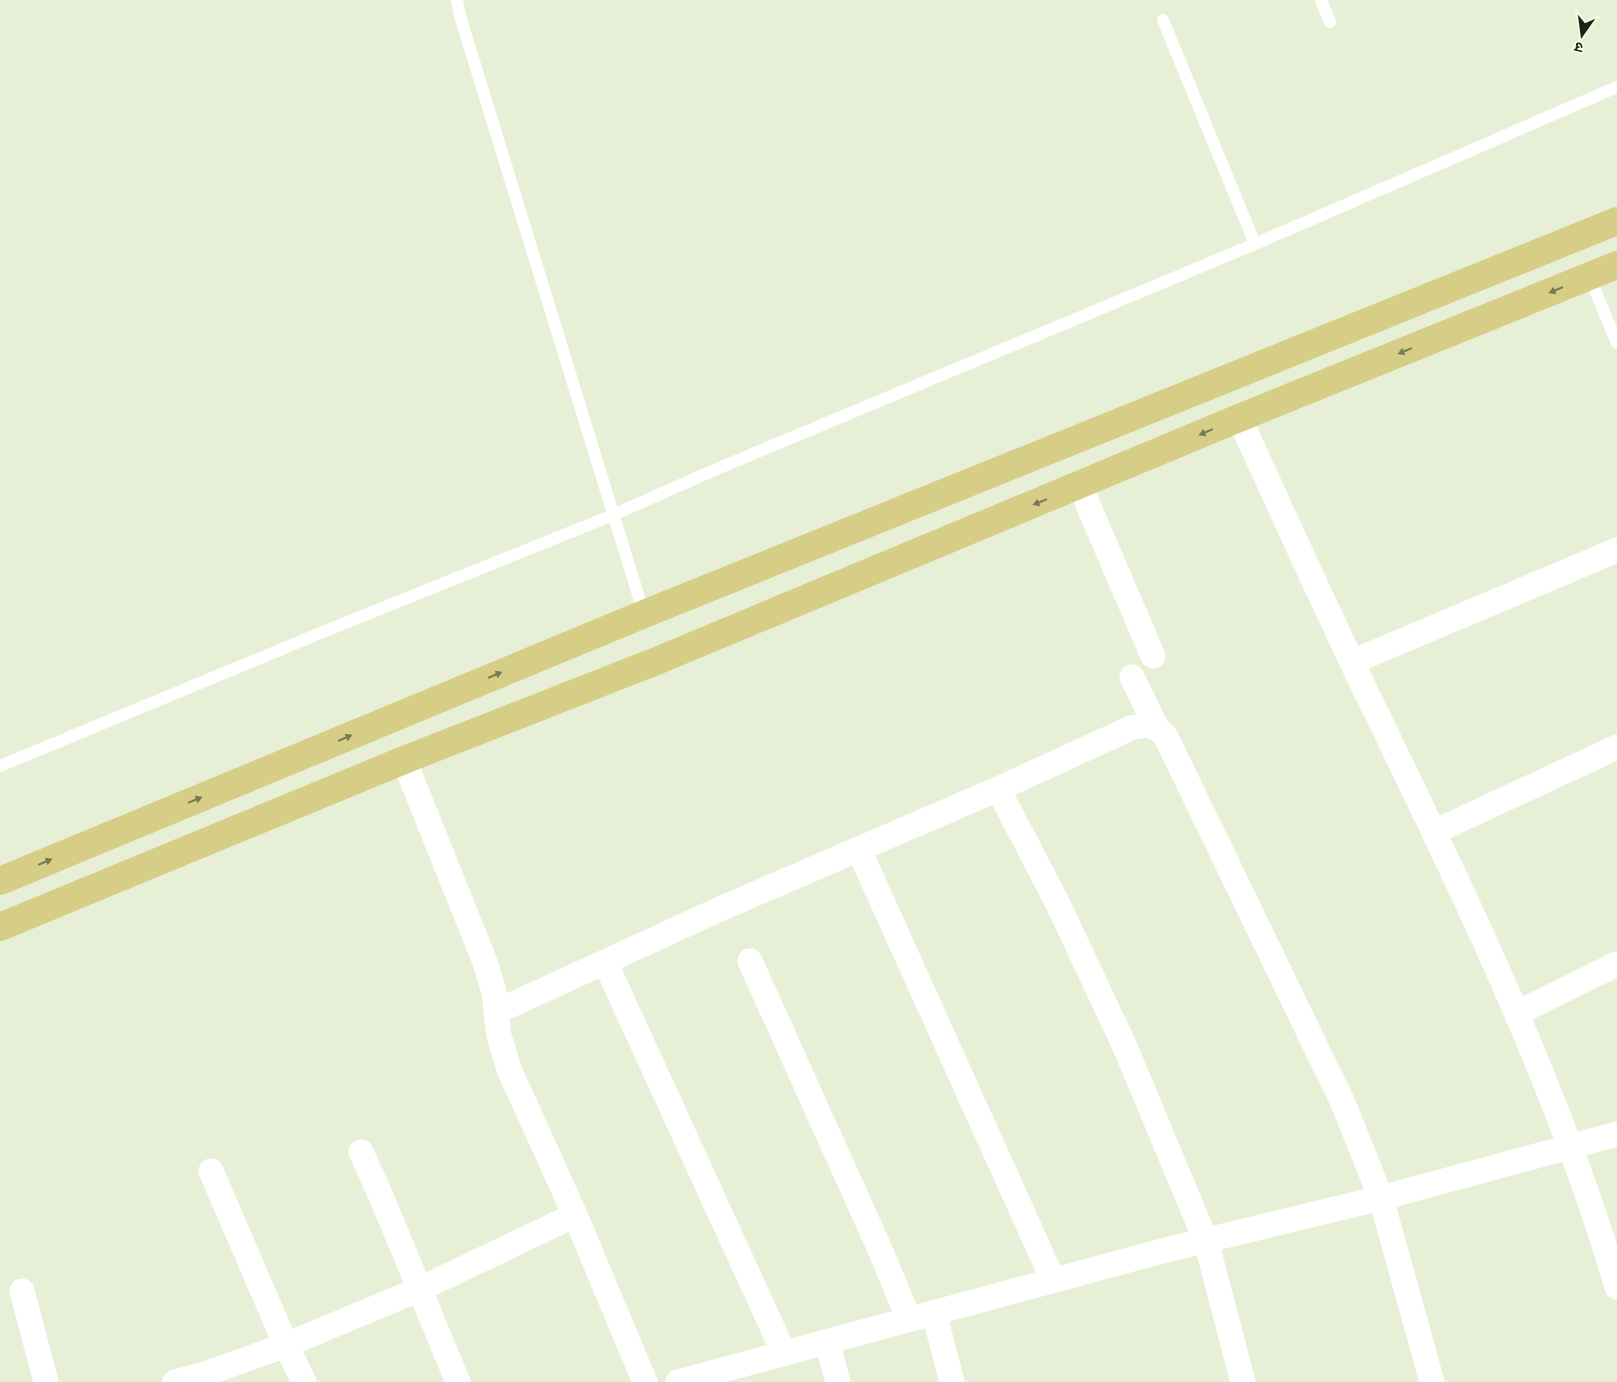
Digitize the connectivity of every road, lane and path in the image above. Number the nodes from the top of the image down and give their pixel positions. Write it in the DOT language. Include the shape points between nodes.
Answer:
graph roads {
  1 [pos="457,0"];
  2 [pos="1321,0"];
  3 [pos="1163,20"];
  4 [pos="1330,22"];
  5 [pos="1617,87"];
  6 [pos="1617,221"];
  7 [pos="1255,244"];
  8 [pos="1617,265"];
  9 [pos="1589,276"];
  10 [pos="1617,343"];
  11 [pos="1239,418"];
  12 [pos="1080,486"];
  13 [pos="613,515"];
  14 [pos="1617,550"];
  15 [pos="644,614"];
  16 [pos="1152,656"];
  17 [pos="1352,662"];
  18 [pos="1132,677"];
  19 [pos="1157,728"];
  20 [pos="1617,747"];
  21 [pos="404,760"];
  22 [pos="0,766"];
  23 [pos="998,789"];
  24 [pos="1434,832"];
  25 [pos="859,850"];
  26 [pos="0,881"];
  27 [pos="0,927"];
  28 [pos="750,961"];
  29 [pos="605,962"];
  30 [pos="1617,964"];
  31 [pos="496,1012"];
  32 [pos="1517,1013"];
  33 [pos="1617,1134"];
  34 [pos="1570,1147"];
  35 [pos="361,1152"];
  36 [pos="211,1171"];
  37 [pos="1381,1198"];
  38 [pos="575,1215"];
  39 [pos="1206,1241"];
  40 [pos="1053,1280"];
  41 [pos="1617,1287"];
  42 [pos="420,1289"];
  43 [pos="22,1291"];
  44 [pos="934,1313"];
  45 [pos="909,1319"];
  46 [pos="827,1342"];
  47 [pos="286,1345"];
  48 [pos="784,1353"];
  49 [pos="46,1382"];
  50 [pos="175,1382"];
  51 [pos="304,1382"];
  52 [pos="458,1382"];
  53 [pos="645,1382"];
  54 [pos="678,1382"];
  55 [pos="838,1382"];
  56 [pos="952,1382"];
  57 [pos="1243,1382"];
  58 [pos="1432,1382"];
  1 -- 13 [label="lane"];
  2 -- 4 [label="lane"];
  3 -- 7 [label="lane"];
  5 -- 7 [label="lane"];
  6 -- 15 [label="main road"];
  7 -- 13 [label="lane"];
  8 -- 9 [label="main road"];
  9 -- 10 [label="lane"];
  9 -- 11 [label="main road, one-way"];
  11 -- 12 [label="main road, one-way"];
  11 -- 17 [label="street"];
  12 -- 16 [label="street"];
  12 -- 21 [label="main road, one-way" via="659,660"];
  13 -- 15 [label="lane"];
  13 -- 22 [label="lane"];
  14 -- 17 [label="street"];
  26 -- 15 [label="main road, one-way"];
  17 -- 24 [label="street"];
  18 -- 19 [label="street"];
  19 -- 23 [label="street" via="1145,725 1131,728"];
  19 -- 37 [label="street" via="1164,735 1343,1103"];
  20 -- 24 [label="street"];
  21 -- 27 [label="main road"];
  21 -- 31 [label="street" via="485,962"];
  23 -- 25 [label="street"];
  23 -- 39 [label="street" via="1058,904 1125,1047"];
  24 -- 32 [label="street"];
  25 -- 29 [label="street"];
  25 -- 40 [label="street"];
  28 -- 45 [label="street"];
  29 -- 31 [label="street"];
  29 -- 48 [label="street"];
  30 -- 32 [label="street"];
  31 -- 38 [label="street" via="509,1069"];
  32 -- 34 [label="street"];
  33 -- 34 [label="street"];
  34 -- 37 [label="street"];
  34 -- 41 [label="street"];
  35 -- 42 [label="street"];
  36 -- 47 [label="street"];
  37 -- 39 [label="street"];
  37 -- 58 [label="street"];
  38 -- 42 [label="street"];
  38 -- 53 [label="street"];
  39 -- 40 [label="street"];
  39 -- 57 [label="street"];
  40 -- 44 [label="street"];
  42 -- 47 [label="street"];
  42 -- 52 [label="street"];
  43 -- 49 [label="street"];
  44 -- 45 [label="street"];
  44 -- 56 [label="street"];
  45 -- 46 [label="street"];
  46 -- 48 [label="street"];
  46 -- 55 [label="street"];
  47 -- 50 [label="street" via="208,1374"];
  47 -- 51 [label="street"];
  48 -- 54 [label="street"];
}
